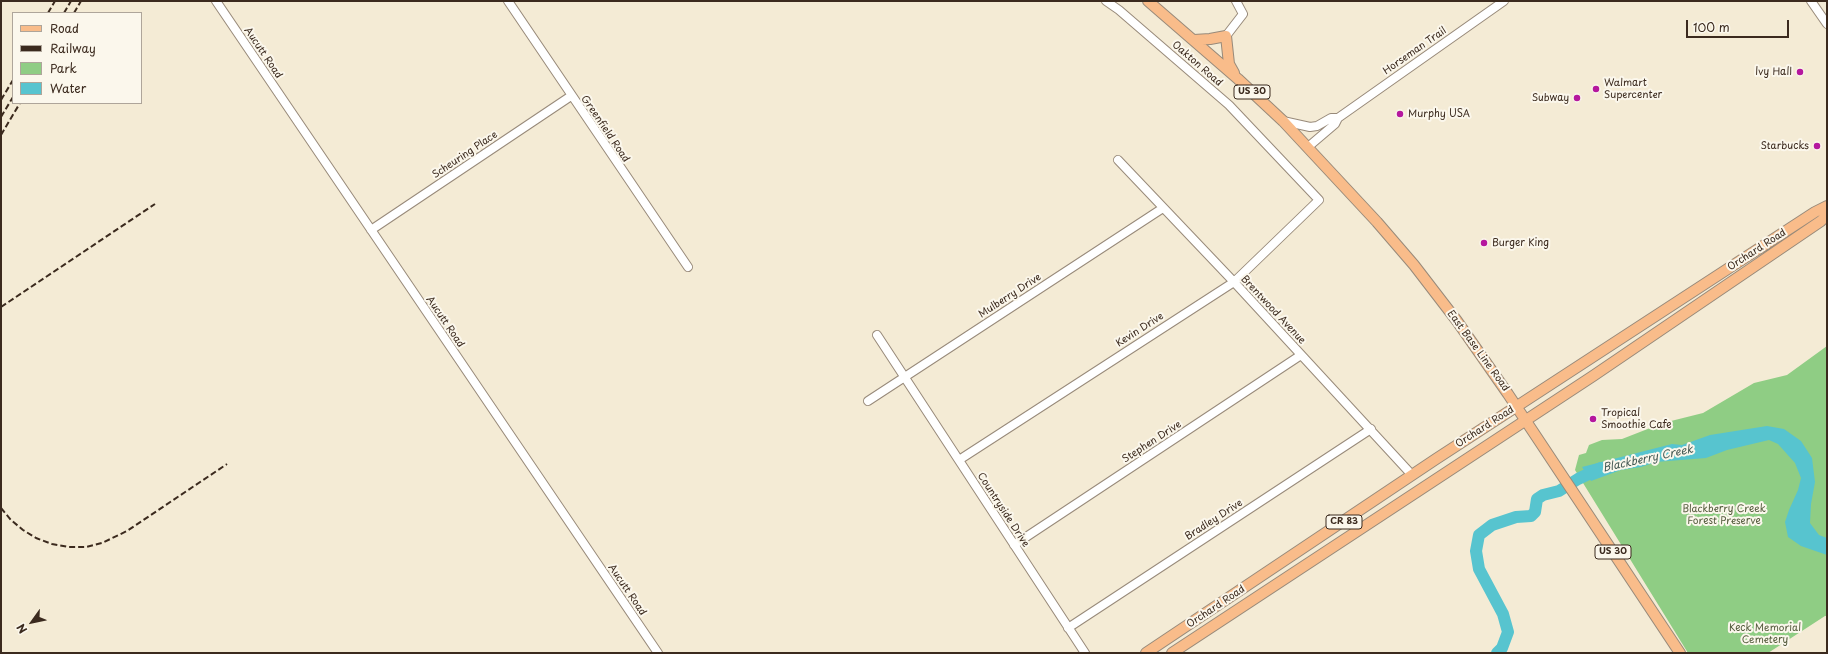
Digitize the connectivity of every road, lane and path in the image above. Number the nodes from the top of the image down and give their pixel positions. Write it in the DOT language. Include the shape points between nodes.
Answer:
graph roads {
  1 [pos="216,1"];
  2 [pos="508,1"];
  3 [pos="1106,1"];
  4 [pos="1148,1"];
  5 [pos="1236,1"];
  6 [pos="1504,1"];
  7 [pos="1811,1"];
  8 [pos="1827,24"];
  9 [pos="1226,36"];
  10 [pos="1194,40"];
  11 [pos="1238,79"];
  12 [pos="571,96"];
  13 [pos="1338,118"];
  14 [pos="1283,121"];
  15 [pos="1308,147"];
  16 [pos="1118,160"];
  17 [pos="1320,200"];
  18 [pos="1827,206"];
  19 [pos="1163,208"];
  20 [pos="1827,215"];
  21 [pos="371,230"];
  22 [pos="688,267"];
  23 [pos="1234,282"];
  24 [pos="878,335"];
  25 [pos="1301,355"];
  26 [pos="905,377"];
  27 [pos="868,401"];
  28 [pos="1517,406"];
  29 [pos="1527,420"];
  30 [pos="1371,429"];
  31 [pos="959,460"];
  32 [pos="1412,475"];
  33 [pos="1014,545"];
  34 [pos="1068,628"];
  35 [pos="658,653"];
  36 [pos="1085,653"];
  37 [pos="1146,653"];
  38 [pos="1172,653"];
  39 [pos="1680,653"];
  1 -- 21 [label="street, Aucutt Road"];
  2 -- 12 [label="street, Greenfield Road"];
  3 -- 17 [label="street, Oakton Road" via="1229,105"];
  4 -- 10 [label="main road, US 30"];
  5 -- 9 [label="street" via="1243,14"];
  6 -- 13 [label="street, Horseman Trail"];
  7 -- 8 [label="street"];
  9 -- 10 [label="main road"];
  9 -- 11 [label="main road" via="1229,64"];
  10 -- 11 [label="main road, US 30"];
  11 -- 14 [label="main road, US 30"];
  12 -- 21 [label="street, Scheuring Place"];
  12 -- 22 [label="street, Greenfield Road"];
  13 -- 14 [label="street, Horseman Trail" via="1331,118 1310,127"];
  13 -- 15 [label="street, Horseman Trail" via="1335,124"];
  14 -- 15 [label="main road, US 30"];
  15 -- 28 [label="main road, East Base Line Road / US 30" via="1414,265"];
  16 -- 19 [label="street, Brentwood Avenue"];
  17 -- 23 [label="street, Kevin Drive"];
  18 -- 28 [label="main road, Orchard Road"];
  19 -- 23 [label="street, Brentwood Avenue"];
  19 -- 26 [label="street, Mulberry Drive"];
  20 -- 29 [label="main road, Orchard Road"];
  21 -- 35 [label="street, Aucutt Road"];
  23 -- 25 [label="street, Brentwood Avenue"];
  23 -- 31 [label="street, Kevin Drive"];
  24 -- 26 [label="street, Countryside Drive"];
  25 -- 30 [label="street, Brentwood Avenue"];
  25 -- 33 [label="street, Stephen Drive"];
  26 -- 27 [label="street, Mulberry Drive"];
  26 -- 31 [label="street, Countryside Drive"];
  28 -- 29 [label="main road, East Base Line Road / US 30"];
  28 -- 32 [label="main road, Orchard Road / CR 83"];
  29 -- 38 [label="main road, Orchard Road / CR 83"];
  29 -- 39 [label="main road, East Base Line Road / US 30"];
  30 -- 32 [label="street, Brentwood Avenue"];
  30 -- 34 [label="street, Bradley Drive"];
  31 -- 33 [label="street, Countryside Drive"];
  32 -- 37 [label="main road, Orchard Road / CR 83"];
  33 -- 34 [label="street, Countryside Drive"];
  34 -- 36 [label="street, Countryside Drive"];
}
